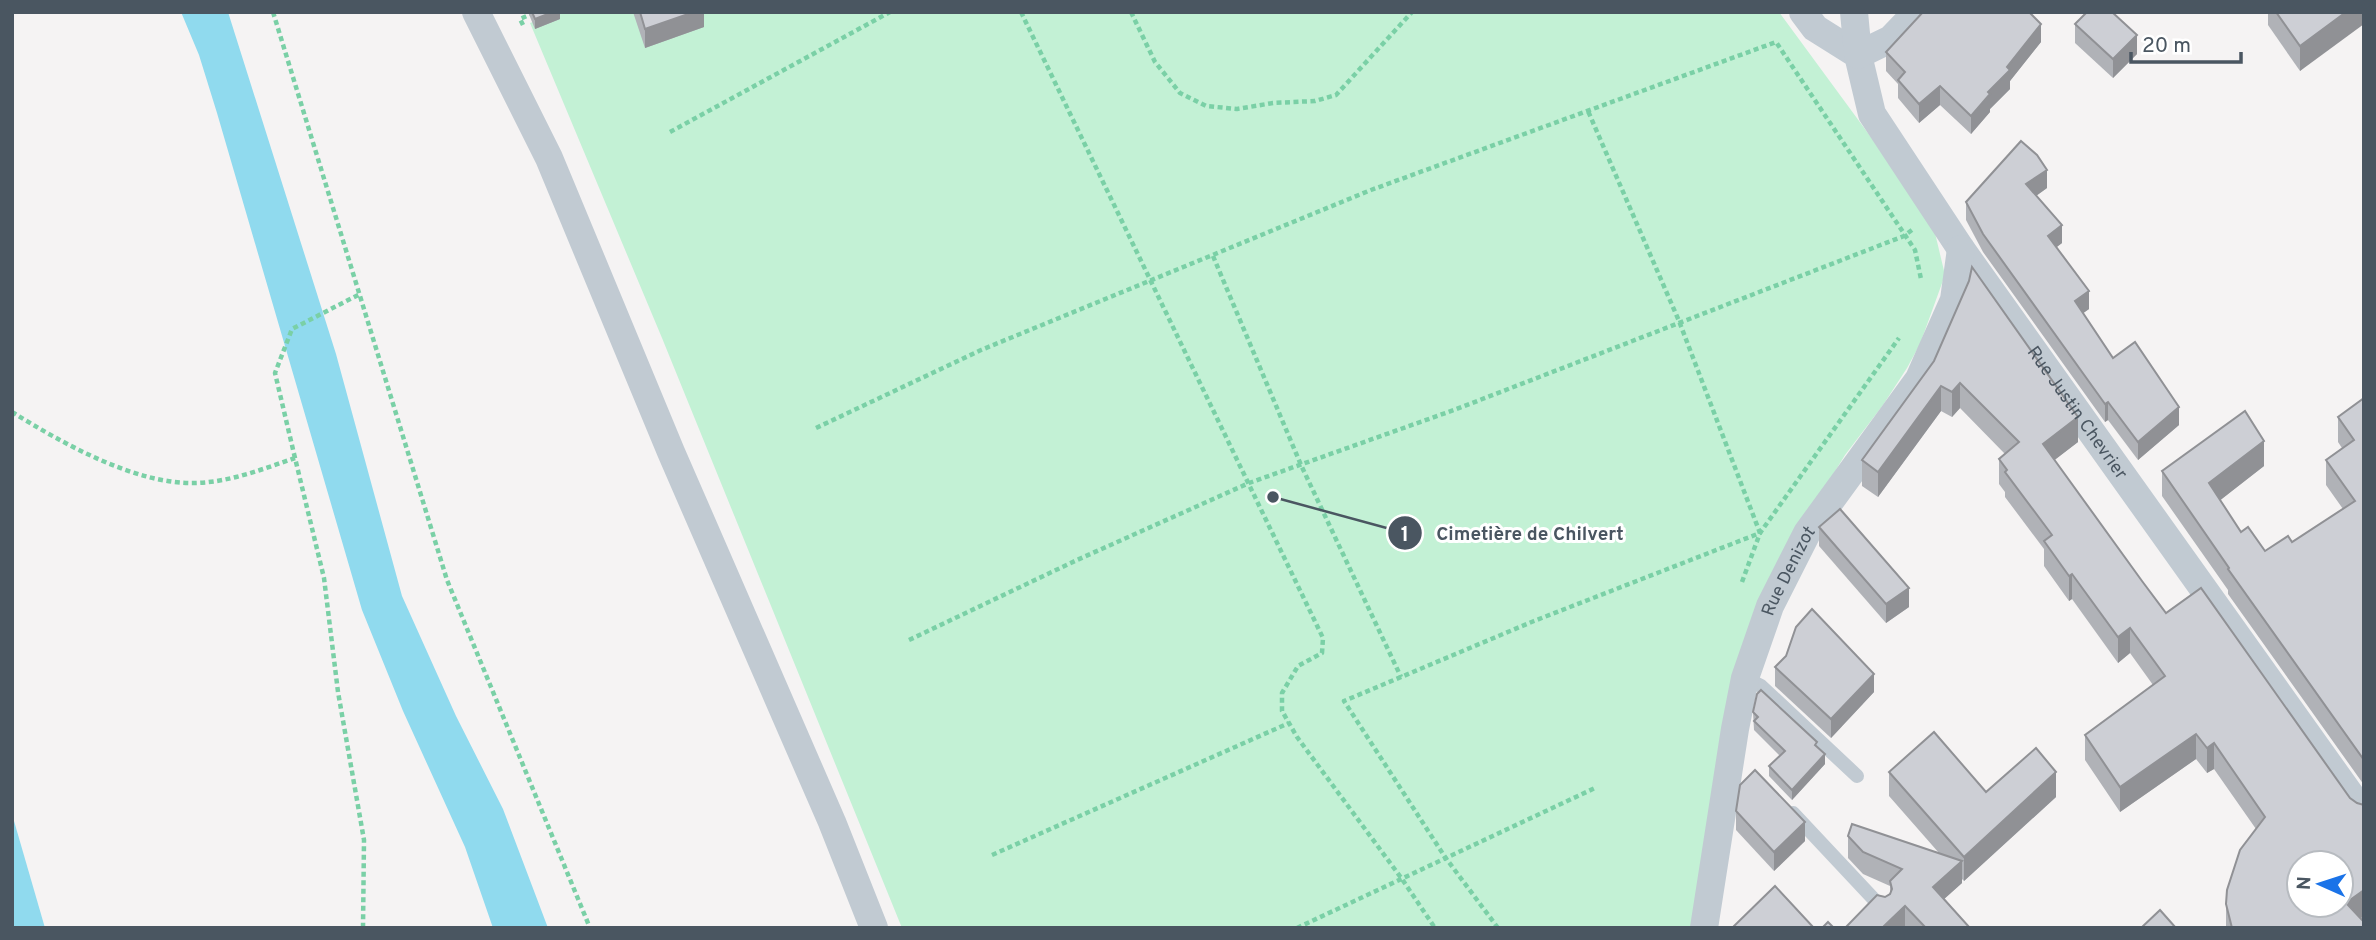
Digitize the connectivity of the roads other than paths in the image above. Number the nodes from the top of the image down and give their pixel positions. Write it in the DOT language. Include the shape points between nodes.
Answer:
graph roads {
  1 [pos="476,12"];
  2 [pos="1803,12"];
  3 [pos="1854,12"];
  4 [pos="1917,12"];
  5 [pos="1858,55"];
  6 [pos="1961,249"];
  7 [pos="1745,678"];
  8 [pos="1857,776"];
  9 [pos="1778,798"];
  10 [pos="2364,814"];
  11 [pos="1883,909"];
  12 [pos="874,928"];
  13 [pos="1704,928"];
  1 -- 12 [label="street" via="549,158"];
  2 -- 5 [label="street" via="1815,28"];
  3 -- 5 [label="street, Rue Justin Chevrier"];
  4 -- 5 [label="street" via="1891,39"];
  5 -- 6 [label="street, Rue Justin Chevrier" via="1872,114"];
  6 -- 7 [label="street, Rue Denizot" via="1954,300 1919,379 1807,533 1770,606"];
  6 -- 10 [label="street, Rue Justin Chevrier"];
  7 -- 8 [label="lane" via="1761,687"];
  7 -- 13 [label="street, Rue Denizot" via="1739,767"];
  9 -- 11 [label="lane"];
}
